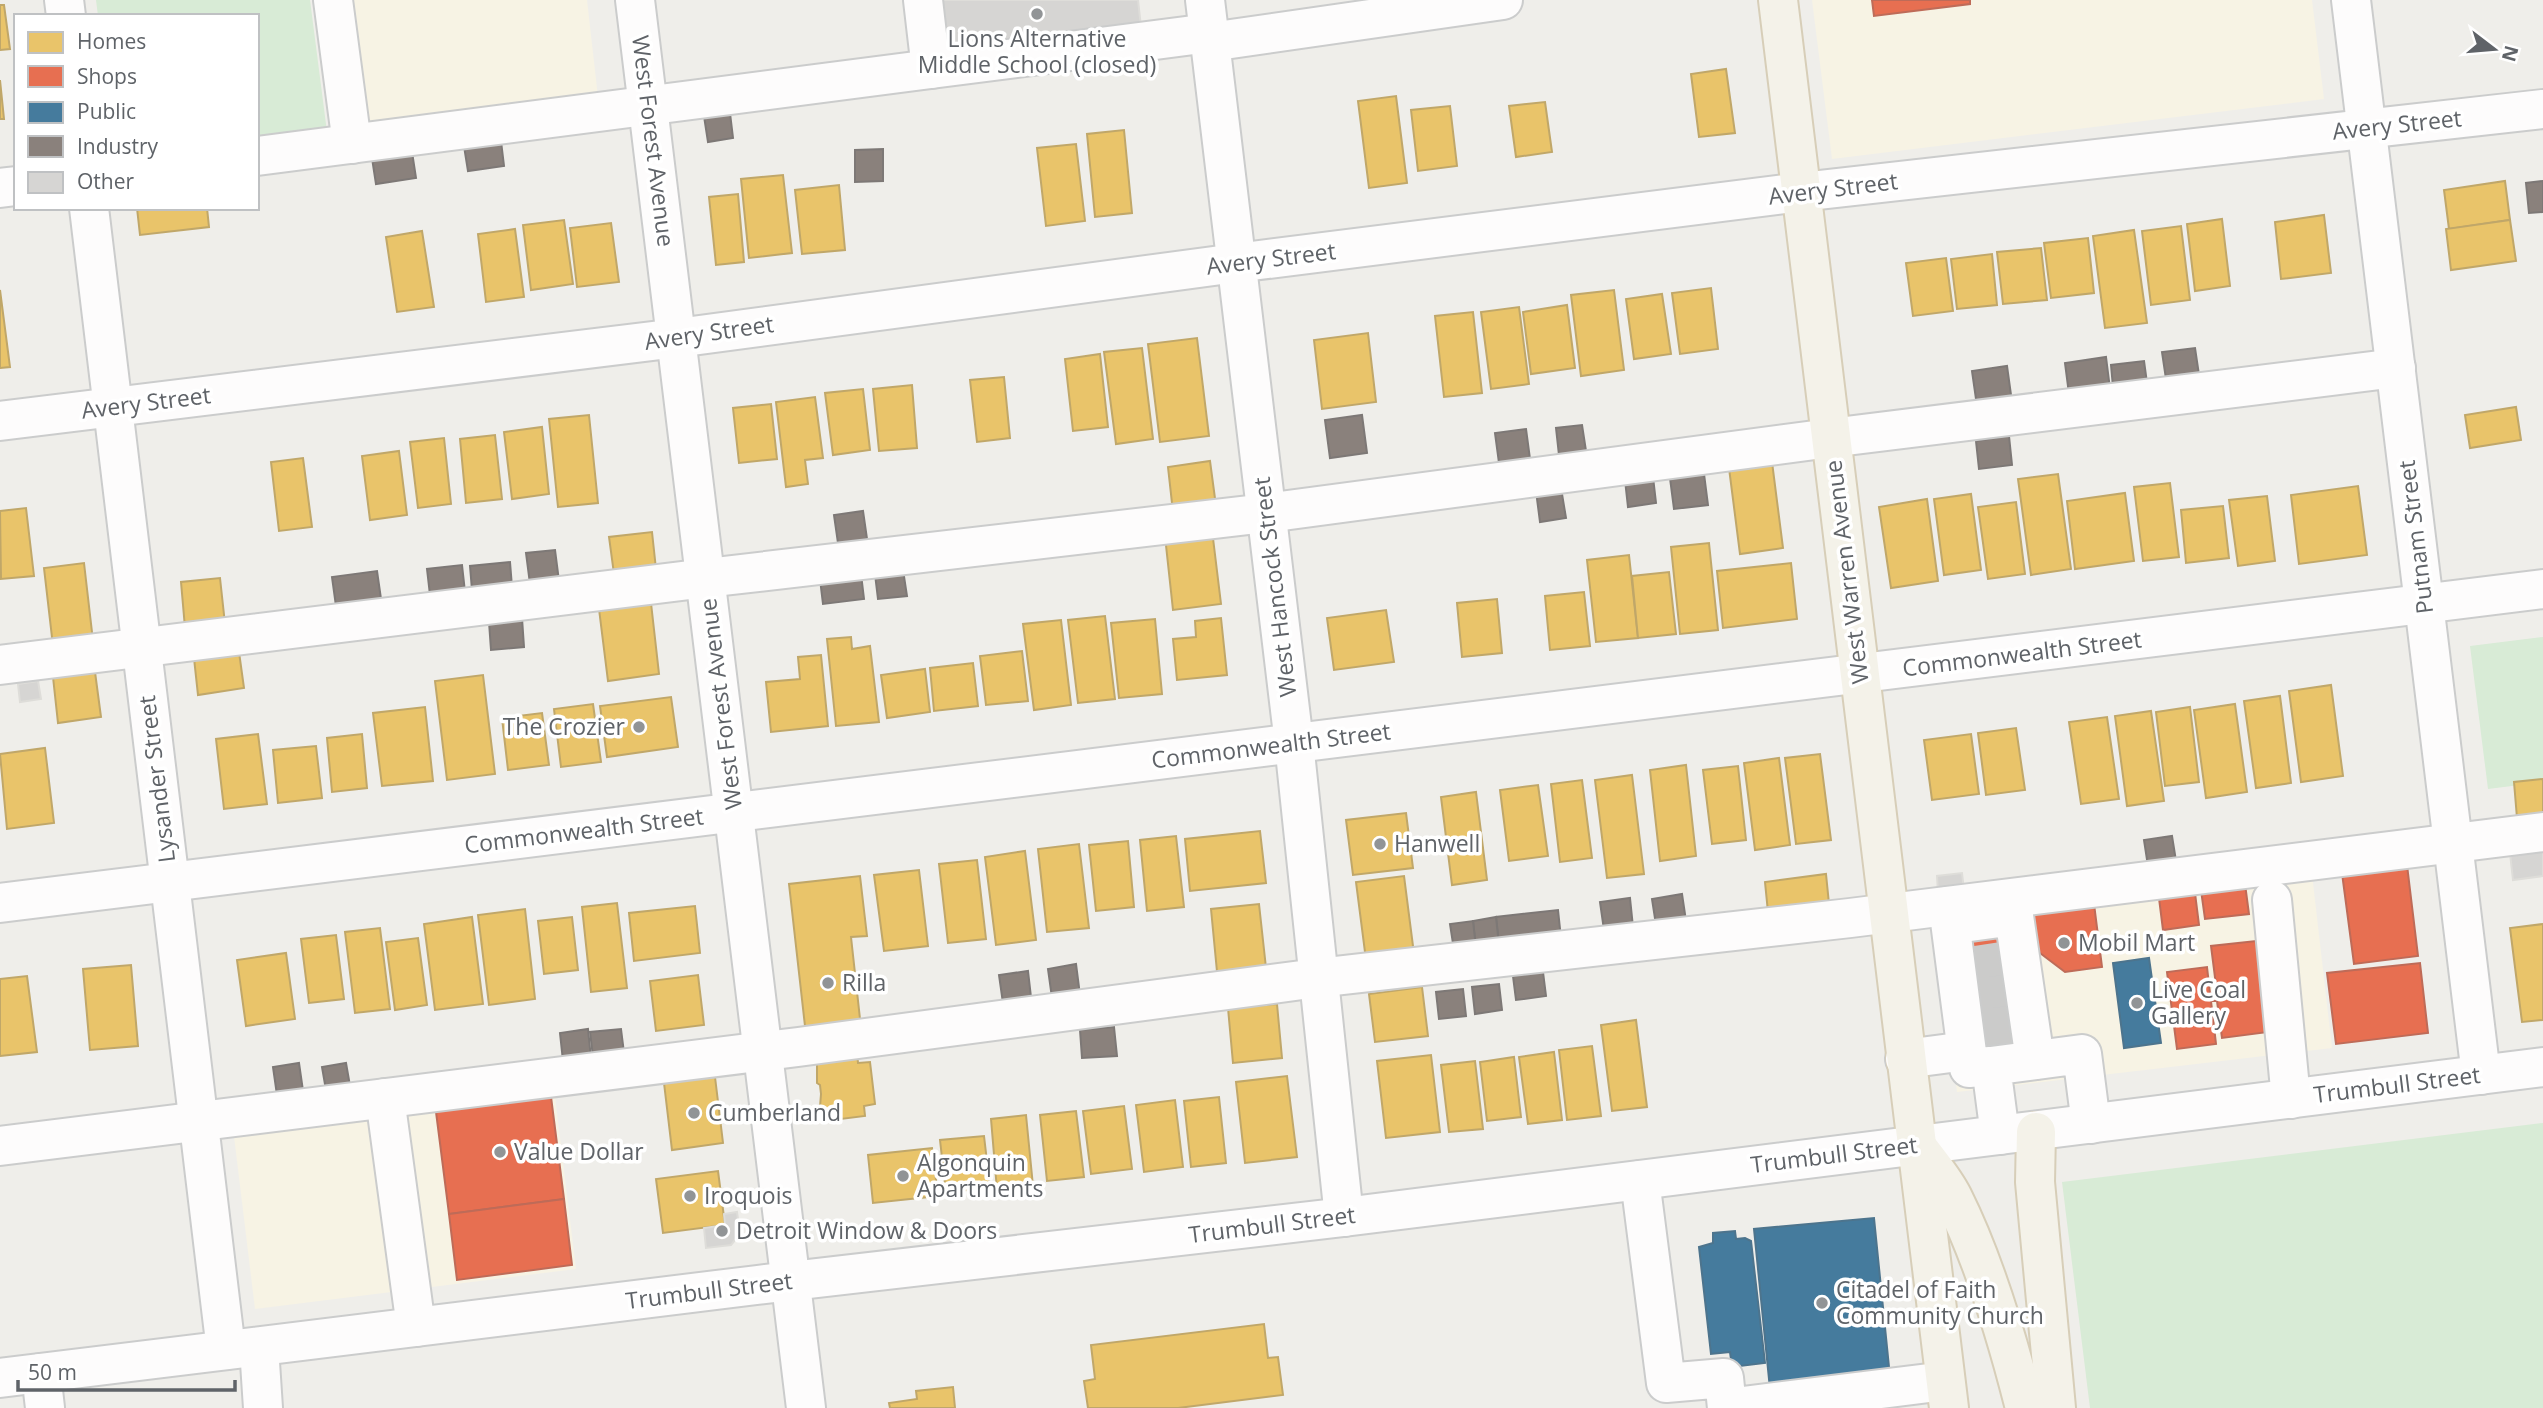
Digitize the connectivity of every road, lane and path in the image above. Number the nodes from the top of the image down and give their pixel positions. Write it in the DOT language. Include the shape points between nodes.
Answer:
graph roads {
  1 [pos="333,0"];
  2 [pos="635,0"];
  3 [pos="923,0"];
  4 [pos="1498,0"];
  5 [pos="1778,0"];
  6 [pos="2351,0"];
  7 [pos="1208,25"];
  8 [pos="931,69"];
  9 [pos="649,106"];
  10 [pos="2543,109"];
  11 [pos="2367,128"];
  12 [pos="352,144"];
  13 [pos="259,156"];
  14 [pos="1801,192"];
  15 [pos="89,210"];
  16 [pos="1236,263"];
  17 [pos="677,338"];
  18 [pos="2396,368"];
  19 [pos="112,408"];
  20 [pos="0,421"];
  21 [pos="1830,438"];
  22 [pos="1266,513"];
  23 [pos="706,578"];
  24 [pos="2543,589"];
  25 [pos="2424,604"];
  26 [pos="141,648"];
  27 [pos="0,665"];
  28 [pos="1859,674"];
  29 [pos="1294,743"];
  30 [pos="734,812"];
  31 [pos="2543,832"];
  32 [pos="2453,844"];
  33 [pos="169,882"];
  34 [pos="2272,900"];
  35 [pos="0,903"];
  36 [pos="1887,913"];
  37 [pos="1950,915"];
  38 [pos="1317,978"];
  39 [pos="1970,1013"];
  40 [pos="763,1051"];
  41 [pos="1905,1059"];
  42 [pos="2035,1060"];
  43 [pos="2543,1067"];
  44 [pos="2481,1075"];
  45 [pos="385,1098"];
  46 [pos="2291,1099"];
  47 [pos="198,1120"];
  48 [pos="2091,1124"];
  49 [pos="2018,1133"];
  50 [pos="1916,1144"];
  51 [pos="0,1146"];
  52 [pos="1640,1180"];
  53 [pos="1344,1217"];
  54 [pos="792,1281"];
  55 [pos="416,1327"];
  56 [pos="243,1348"];
  57 [pos="0,1378"];
  58 [pos="43,1391"];
  59 [pos="1947,1395"];
  60 [pos="263,1408"];
  61 [pos="806,1408"];
  62 [pos="2025,1408"];
  63 [pos="2056,1408"];
  1 -- 12 [label="street"];
  2 -- 9 [label="street, West Forest Avenue"];
  3 -- 8 [label="street"];
  4 -- 7 [label="street"];
  5 -- 14 [label="main road, West Warren Avenue"];
  6 -- 11 [label="street, Putnam Street"];
  7 -- 8 [label="street"];
  7 -- 16 [label="street, West Hancock Street"];
  8 -- 9 [label="street"];
  9 -- 12 [label="street"];
  9 -- 17 [label="street, West Forest Avenue"];
  10 -- 11 [label="street, Avery Street"];
  11 -- 14 [label="street, Avery Street"];
  11 -- 18 [label="street, Putnam Street"];
  12 -- 13 [label="street"];
  14 -- 16 [label="street, Avery Street"];
  14 -- 21 [label="main road, West Warren Avenue"];
  15 -- 19 [label="street, Lysander Street"];
  16 -- 17 [label="street, Avery Street"];
  16 -- 22 [label="street, West Hancock Street"];
  17 -- 19 [label="street, Avery Street"];
  17 -- 23 [label="street, West Forest Avenue"];
  18 -- 21 [label="street"];
  18 -- 25 [label="street, Putnam Street"];
  19 -- 20 [label="street, Avery Street"];
  19 -- 26 [label="street, Lysander Street"];
  21 -- 22 [label="street"];
  21 -- 28 [label="main road, West Warren Avenue"];
  22 -- 23 [label="street"];
  22 -- 29 [label="street, West Hancock Street"];
  23 -- 26 [label="street"];
  23 -- 30 [label="street, West Forest Avenue"];
  24 -- 25 [label="street, Commonwealth Street"];
  25 -- 28 [label="street, Commonwealth Street"];
  25 -- 32 [label="street, Putnam Street"];
  26 -- 27 [label="street"];
  26 -- 33 [label="street, Lysander Street"];
  28 -- 29 [label="street, Commonwealth Street"];
  28 -- 36 [label="main road, West Warren Avenue"];
  29 -- 30 [label="street, Commonwealth Street"];
  29 -- 38 [label="street, West Hancock Street"];
  30 -- 33 [label="street, Commonwealth Street"];
  30 -- 40 [label="street, West Forest Avenue"];
  31 -- 32 [label="street"];
  32 -- 37 [label="street"];
  32 -- 44 [label="street, Putnam Street"];
  33 -- 35 [label="street, Commonwealth Street"];
  33 -- 47 [label="street, Lysander Street"];
  34 -- 46 [label="street"];
  36 -- 37 [label="street"];
  36 -- 38 [label="street"];
  36 -- 41 [label="main road, West Warren Avenue"];
  37 -- 39 [label="street"];
  37 -- 42 [label="street" via="2014,916 2019,991"];
  38 -- 40 [label="street"];
  38 -- 53 [label="street, West Hancock Street"];
  39 -- 41 [label="street"];
  39 -- 42 [label="street"];
  39 -- 49 [label="street"];
  40 -- 45 [label="street"];
  40 -- 54 [label="street, West Forest Avenue"];
  41 -- 50 [label="main road, West Warren Avenue"];
  42 -- 48 [label="street" via="2082,1054"];
  43 -- 44 [label="street, Trumbull Street"];
  44 -- 46 [label="street, Trumbull Street"];
  45 -- 47 [label="street"];
  45 -- 55 [label="street"];
  46 -- 48 [label="street, Trumbull Street"];
  47 -- 51 [label="street"];
  47 -- 56 [label="street, Lysander Street"];
  48 -- 49 [label="street, Trumbull Street"];
  49 -- 50 [label="street, Trumbull Street"];
  49 -- 63 [label="main road" via="2035,1182"];
  50 -- 52 [label="street, Trumbull Street"];
  50 -- 59 [label="main road, West Warren Avenue"];
  50 -- 62 [label="main road, West Warren Avenue" via="1952,1195 1996,1308"];
  52 -- 53 [label="street, Trumbull Street"];
  52 -- 59 [label="street" via="1666,1383 1724,1378 1727,1408"];
  53 -- 54 [label="street, Trumbull Street"];
  54 -- 55 [label="street, Trumbull Street"];
  54 -- 61 [label="street, West Forest Avenue"];
  55 -- 56 [label="street, Trumbull Street"];
  56 -- 58 [label="street, Trumbull Street"];
  56 -- 60 [label="street, Lysander Street"];
  57 -- 58 [label="street, Trumbull Street"];
}
